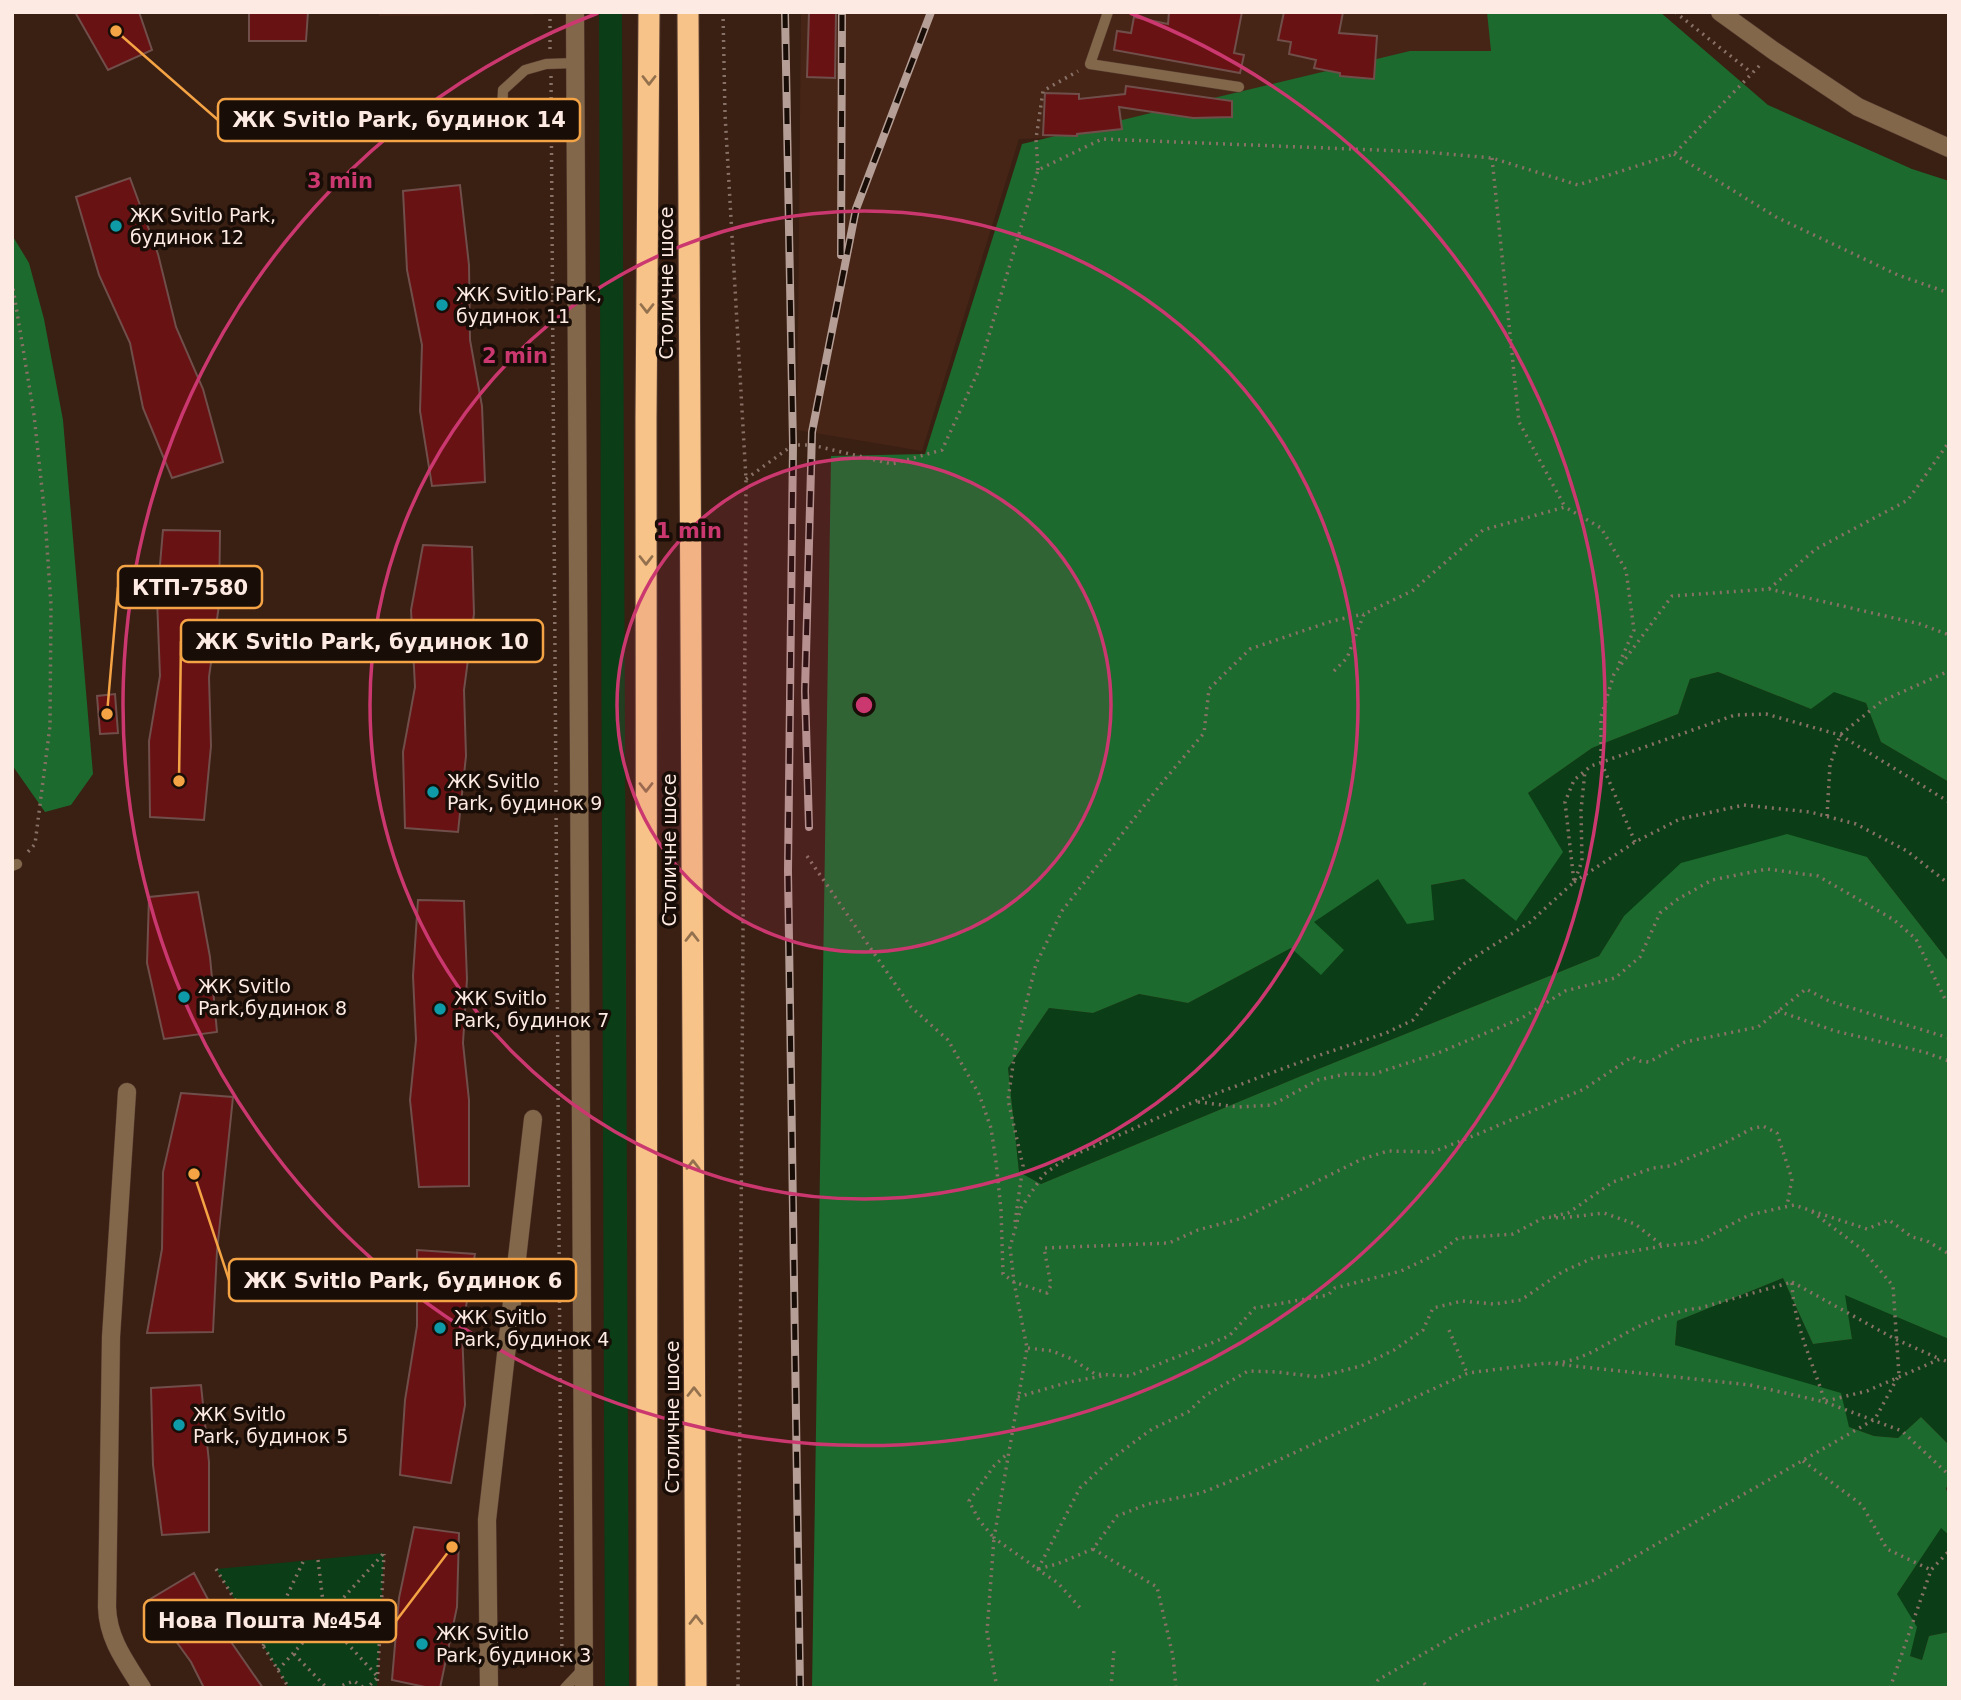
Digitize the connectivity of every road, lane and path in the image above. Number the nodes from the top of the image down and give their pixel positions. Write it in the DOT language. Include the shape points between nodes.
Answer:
graph roads {
  1 [pos="550,12"];
  2 [pos="575,12"];
  3 [pos="649,12"];
  4 [pos="688,12"];
  5 [pos="723,12"];
  6 [pos="1108,12"];
  7 [pos="1675,12"];
  8 [pos="1720,12"];
  9 [pos="1774,51"];
  10 [pos="575,63"];
  11 [pos="551,64"];
  12 [pos="1090,64"];
  13 [pos="1752,73"];
  14 [pos="1239,86"];
  15 [pos="501,134"];
  16 [pos="1949,148"];
  17 [pos="1674,154"];
  18 [pos="1492,158"];
  19 [pos="1038,170"];
  20 [pos="12,282"];
  21 [pos="1949,293"];
  22 [pos="1949,442"];
  23 [pos="746,479"];
  24 [pos="1566,508"];
  25 [pos="1769,589"];
  26 [pos="1364,614"];
  27 [pos="1949,635"];
  28 [pos="1334,671"];
  29 [pos="1949,671"];
  30 [pos="1614,674"];
  31 [pos="1840,735"];
  32 [pos="1601,762"];
  33 [pos="1585,771"];
  34 [pos="1949,803"];
  35 [pos="1827,816"];
  36 [pos="1635,842"];
  37 [pos="807,856"];
  38 [pos="15,865"];
  39 [pos="1574,882"];
  40 [pos="1949,884"];
  41 [pos="1949,1000"];
  42 [pos="1778,1011"];
  43 [pos="1949,1038"];
  44 [pos="1949,1062"];
  45 [pos="127,1092"];
  46 [pos="1196,1101"];
  47 [pos="533,1119"];
  48 [pos="1787,1206"];
  49 [pos="1807,1208"];
  50 [pos="1545,1217"];
  51 [pos="1014,1233"];
  52 [pos="1663,1246"];
  53 [pos="1949,1254"];
  54 [pos="1014,1282"];
  55 [pos="1792,1282"];
  56 [pos="1449,1329"];
  57 [pos="1895,1339"];
  58 [pos="1027,1348"];
  59 [pos="1940,1359"];
  60 [pos="1949,1362"];
  61 [pos="1547,1363"];
  62 [pos="1468,1373"];
  63 [pos="1111,1375"];
  64 [pos="1899,1376"];
  65 [pos="1017,1398"];
  66 [pos="1825,1402"];
  67 [pos="1875,1419"];
  68 [pos="1008,1454"];
  69 [pos="1802,1461"];
  70 [pos="1949,1475"];
  71 [pos="994,1538"];
  72 [pos="1093,1549"];
  73 [pos="1949,1550"];
  74 [pos="304,1560"];
  75 [pos="318,1560"];
  76 [pos="1029,1564"];
  77 [pos="216,1569"];
  78 [pos="1038,1569"];
  79 [pos="1931,1570"];
  80 [pos="1083,1610"];
  81 [pos="381,1614"];
  82 [pos="325,1619"];
  83 [pos="274,1623"];
  84 [pos="251,1625"];
  85 [pos="263,1646"];
  86 [pos="1114,1649"];
  87 [pos="294,1653"];
  88 [pos="583,1669"];
  89 [pos="278,1670"];
  90 [pos="562,1674"];
  91 [pos="378,1677"];
  92 [pos="1424,1683"];
  93 [pos="142,1688"];
  94 [pos="289,1688"];
  95 [pos="327,1688"];
  96 [pos="336,1688"];
  97 [pos="366,1688"];
  98 [pos="377,1688"];
  99 [pos="489,1688"];
  100 [pos="565,1688"];
  101 [pos="584,1688"];
  102 [pos="648,1688"];
  103 [pos="696,1688"];
  104 [pos="738,1688"];
  105 [pos="997,1688"];
  106 [pos="1111,1688"];
  107 [pos="1176,1688"];
  108 [pos="1375,1688"];
  109 [pos="1428,1688"];
  110 [pos="1889,1688"];
  1 -- 11 [label="path"];
  2 -- 10 [label="street"];
  3 -- 102 [label="highway, Столичне шосе, one-way"];
  103 -- 4 [label="highway, Столичне шосе, one-way"];
  5 -- 23 [label="path"];
  6 -- 12 [label="lane"];
  7 -- 13 [label="path"];
  8 -- 9 [label="street"];
  9 -- 13 [label="path"];
  9 -- 16 [label="street" via="1858,107"];
  10 -- 11 [label="lane"];
  10 -- 88 [label="street"];
  11 -- 15 [label="lane" via="525,71 503,90"];
  11 -- 90 [label="path"];
  12 -- 14 [label="lane"];
  12 -- 19 [label="path" via="1042,91 1036,139"];
  13 -- 17 [label="path"];
  17 -- 18 [label="path" via="1578,185"];
  17 -- 21 [label="path" via="1776,217 1898,275"];
  18 -- 19 [label="path" via="1102,139"];
  18 -- 24 [label="path" via="1519,422"];
  19 -- 23 [label="path" via="978,372 942,450 892,464 812,445 793,445"];
  20 -- 38 [label="path" via="34,415 51,605 50,726 35,844"];
  22 -- 25 [label="path" via="1908,500 1816,549"];
  23 -- 104 [label="path"];
  24 -- 26 [label="path" via="1483,530 1412,591"];
  24 -- 30 [label="path" via="1601,528 1626,570 1634,630"];
  25 -- 27 [label="path"];
  25 -- 30 [label="path" via="1672,596"];
  26 -- 28 [label="path" via="1347,659"];
  26 -- 51 [label="path" via="1250,649 1209,690 1204,733 1062,911 1036,964 1016,1044 1008,1100 1023,1166"];
  29 -- 31 [label="path" via="1882,701"];
  30 -- 32 [label="path" via="1601,717"];
  31 -- 32 [label="path" via="1766,714 1735,715"];
  31 -- 34 [label="path"];
  31 -- 35 [label="path" via="1830,765"];
  32 -- 33 [label="path"];
  32 -- 36 [label="path"];
  33 -- 39 [label="path" via="1582,861"];
  33 -- 39 [label="path" via="1574,780 1565,802"];
  35 -- 36 [label="path" via="1744,806 1680,819"];
  35 -- 40 [label="path" via="1856,824 1907,851"];
  36 -- 39 [label="path"];
  37 -- 54 [label="path" via="911,1007 948,1040 979,1094 996,1162 1003,1274"];
  39 -- 46 [label="path" via="1529,923 1465,963 1413,1020"];
  41 -- 46 [label="path" via="1916,939 1894,920 1818,876 1767,869 1712,880 1678,899 1660,913 1640,957 1615,978 1565,991 1522,1018 1438,1053 1374,1074 1318,1080 1272,1105 1239,1107"];
  42 -- 43 [label="path" via="1806,989 1829,1001"];
  42 -- 44 [label="path"];
  42 -- 54 [label="path" via="1758,1027 1685,1042 1649,1062 1632,1057 1584,1089 1433,1152 1388,1151 1362,1159 1242,1218 1170,1243 1044,1248 1051,1285 1047,1293"];
  45 -- 93 [label="street" via="111,1337 107,1624"];
  46 -- 51 [label="path" via="1065,1159 1043,1175 1021,1208"];
  47 -- 99 [label="street" via="487,1520"];
  48 -- 49 [label="path"];
  48 -- 50 [label="path" via="1792,1180 1777,1133 1763,1126 1670,1166 1613,1182 1568,1213"];
  48 -- 52 [label="path" via="1749,1215 1698,1242"];
  49 -- 53 [label="path" via="1867,1229 1889,1220"];
  49 -- 57 [label="path" via="1863,1250 1893,1286"];
  50 -- 52 [label="path" via="1604,1213 1634,1224"];
  50 -- 63 [label="path" via="1513,1234 1458,1238 1401,1271 1335,1288 1328,1295 1255,1308 1229,1336 1129,1376"];
  51 -- 54 [label="path" via="1010,1247"];
  52 -- 78 [label="path" via="1593,1258 1562,1272 1521,1300 1494,1304 1462,1301 1433,1308 1423,1330 1361,1366 1318,1377 1248,1371 1206,1395 1188,1412 1152,1429 1080,1488"];
  54 -- 58 [label="path"];
  55 -- 57 [label="path"];
  55 -- 61 [label="path" via="1675,1313 1595,1351"];
  55 -- 66 [label="path" via="1801,1332"];
  56 -- 62 [label="path"];
  57 -- 59 [label="path"];
  57 -- 64 [label="path"];
  58 -- 63 [label="path" via="1052,1351 1095,1374"];
  58 -- 65 [label="path"];
  59 -- 60 [label="path"];
  59 -- 64 [label="path"];
  61 -- 62 [label="path"];
  61 -- 66 [label="path" via="1750,1385"];
  62 -- 72 [label="path" via="1248,1474 1201,1493 1117,1516"];
  63 -- 65 [label="path"];
  64 -- 66 [label="path" via="1867,1391"];
  64 -- 67 [label="path"];
  65 -- 68 [label="path"];
  66 -- 67 [label="path"];
  67 -- 69 [label="path"];
  67 -- 70 [label="path" via="1902,1431"];
  68 -- 71 [label="path"];
  68 -- 71 [label="path" via="969,1501"];
  69 -- 79 [label="path" via="1862,1505 1887,1549"];
  69 -- 108 [label="path" via="1594,1580 1463,1631 1378,1680"];
  71 -- 76 [label="path"];
  71 -- 105 [label="path" via="987,1632"];
  72 -- 78 [label="path"];
  72 -- 107 [label="path" via="1157,1587"];
  73 -- 79 [label="path"];
  74 -- 83 [label="path"];
  75 -- 82 [label="path"];
  76 -- 78 [label="path"];
  76 -- 80 [label="path" via="1058,1583"];
  77 -- 84 [label="path"];
  79 -- 110 [label="path"];
  81 -- 82 [label="path"];
  81 -- 82 [label="path" via="384,1553"];
  81 -- 91 [label="path"];
  82 -- 83 [label="path"];
  82 -- 87 [label="path"];
  82 -- 91 [label="path"];
  83 -- 84 [label="path"];
  83 -- 85 [label="path"];
  84 -- 85 [label="path"];
  85 -- 89 [label="path"];
  86 -- 106 [label="path"];
  87 -- 89 [label="path"];
  87 -- 95 [label="path"];
  88 -- 100 [label="lane"];
  88 -- 101 [label="street"];
  89 -- 94 [label="path"];
  91 -- 97 [label="path"];
  91 -- 98 [label="path"];
  92 -- 109 [label="path"];
  96 -- 97 [label="path" via="354,1681"];
}
